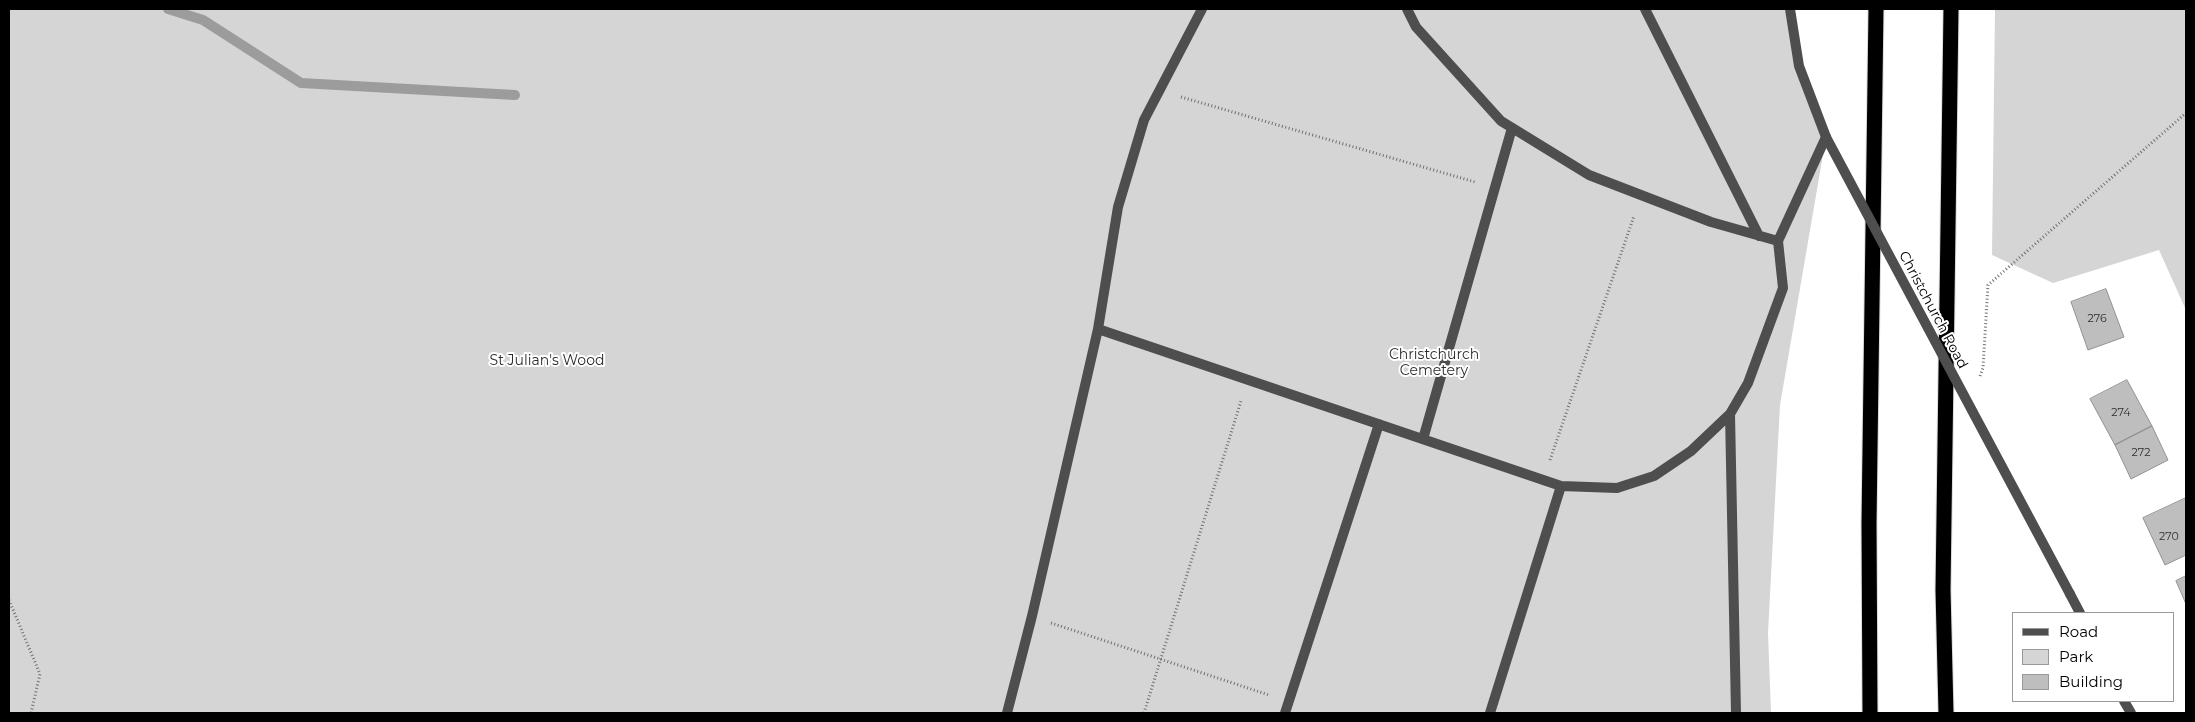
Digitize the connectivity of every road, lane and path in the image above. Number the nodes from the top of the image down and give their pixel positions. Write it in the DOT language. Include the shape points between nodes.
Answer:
graph roads {
  1 [pos="1202,9"];
  2 [pos="1406,9"];
  3 [pos="1645,9"];
  4 [pos="1790,9"];
  5 [pos="1876,9"];
  6 [pos="1951,9"];
  7 [pos="1160,91"];
  8 [pos="2186,113"];
  9 [pos="1512,128"];
  10 [pos="1826,138"];
  11 [pos="1495,187"];
  12 [pos="1642,195"];
  13 [pos="1759,236"];
  14 [pos="1778,241"];
  15 [pos="1098,329"];
  16 [pos="1247,380"];
  17 [pos="1969,406"];
  18 [pos="1730,414"];
  19 [pos="1379,424"];
  20 [pos="1423,439"];
  21 [pos="1543,480"];
  22 [pos="1560,486"];
  23 [pos="9,600"];
  24 [pos="2079,612"];
  25 [pos="1032,616"];
  26 [pos="1161,659"];
  27 [pos="1289,702"];
  28 [pos="2125,702"];
  29 [pos="32,713"];
  30 [pos="1007,713"];
  31 [pos="1144,713"];
  32 [pos="1285,713"];
  33 [pos="1490,713"];
  34 [pos="1736,713"];
  35 [pos="1870,713"];
  36 [pos="1946,713"];
  37 [pos="2131,713"];
  1 -- 7 [label="street"];
  2 -- 9 [label="street" via="1416,27 1501,121"];
  3 -- 13 [label="street"];
  4 -- 10 [label="street, Christchurch Road" via="1799,66"];
  5 -- 35 [label="highway" via="1869,523"];
  6 -- 36 [label="highway" via="1943,590"];
  7 -- 11 [label="path"];
  7 -- 15 [label="street" via="1144,120 1118,207"];
  8 -- 17 [label="path" via="1988,285 1983,368"];
  9 -- 11 [label="street"];
  9 -- 12 [label="street" via="1589,175"];
  10 -- 14 [label="street"];
  10 -- 17 [label="street, Christchurch Road, bridge"];
  11 -- 20 [label="street"];
  12 -- 13 [label="street" via="1711,222"];
  12 -- 21 [label="path"];
  13 -- 14 [label="street"];
  14 -- 18 [label="street" via="1783,288 1748,383"];
  15 -- 16 [label="street"];
  15 -- 25 [label="street"];
  16 -- 19 [label="street"];
  16 -- 26 [label="path"];
  17 -- 24 [label="street, Christchurch Road, bridge"];
  18 -- 22 [label="street" via="1691,451 1654,476 1617,488"];
  18 -- 34 [label="street"];
  19 -- 20 [label="street"];
  19 -- 27 [label="street"];
  20 -- 21 [label="street"];
  21 -- 22 [label="street"];
  22 -- 33 [label="street"];
  23 -- 29 [label="path" via="40,674"];
  25 -- 26 [label="path"];
  25 -- 30 [label="street"];
  26 -- 27 [label="path"];
  26 -- 31 [label="path"];
  27 -- 32 [label="street"];
  28 -- 37 [label="street"];
}
